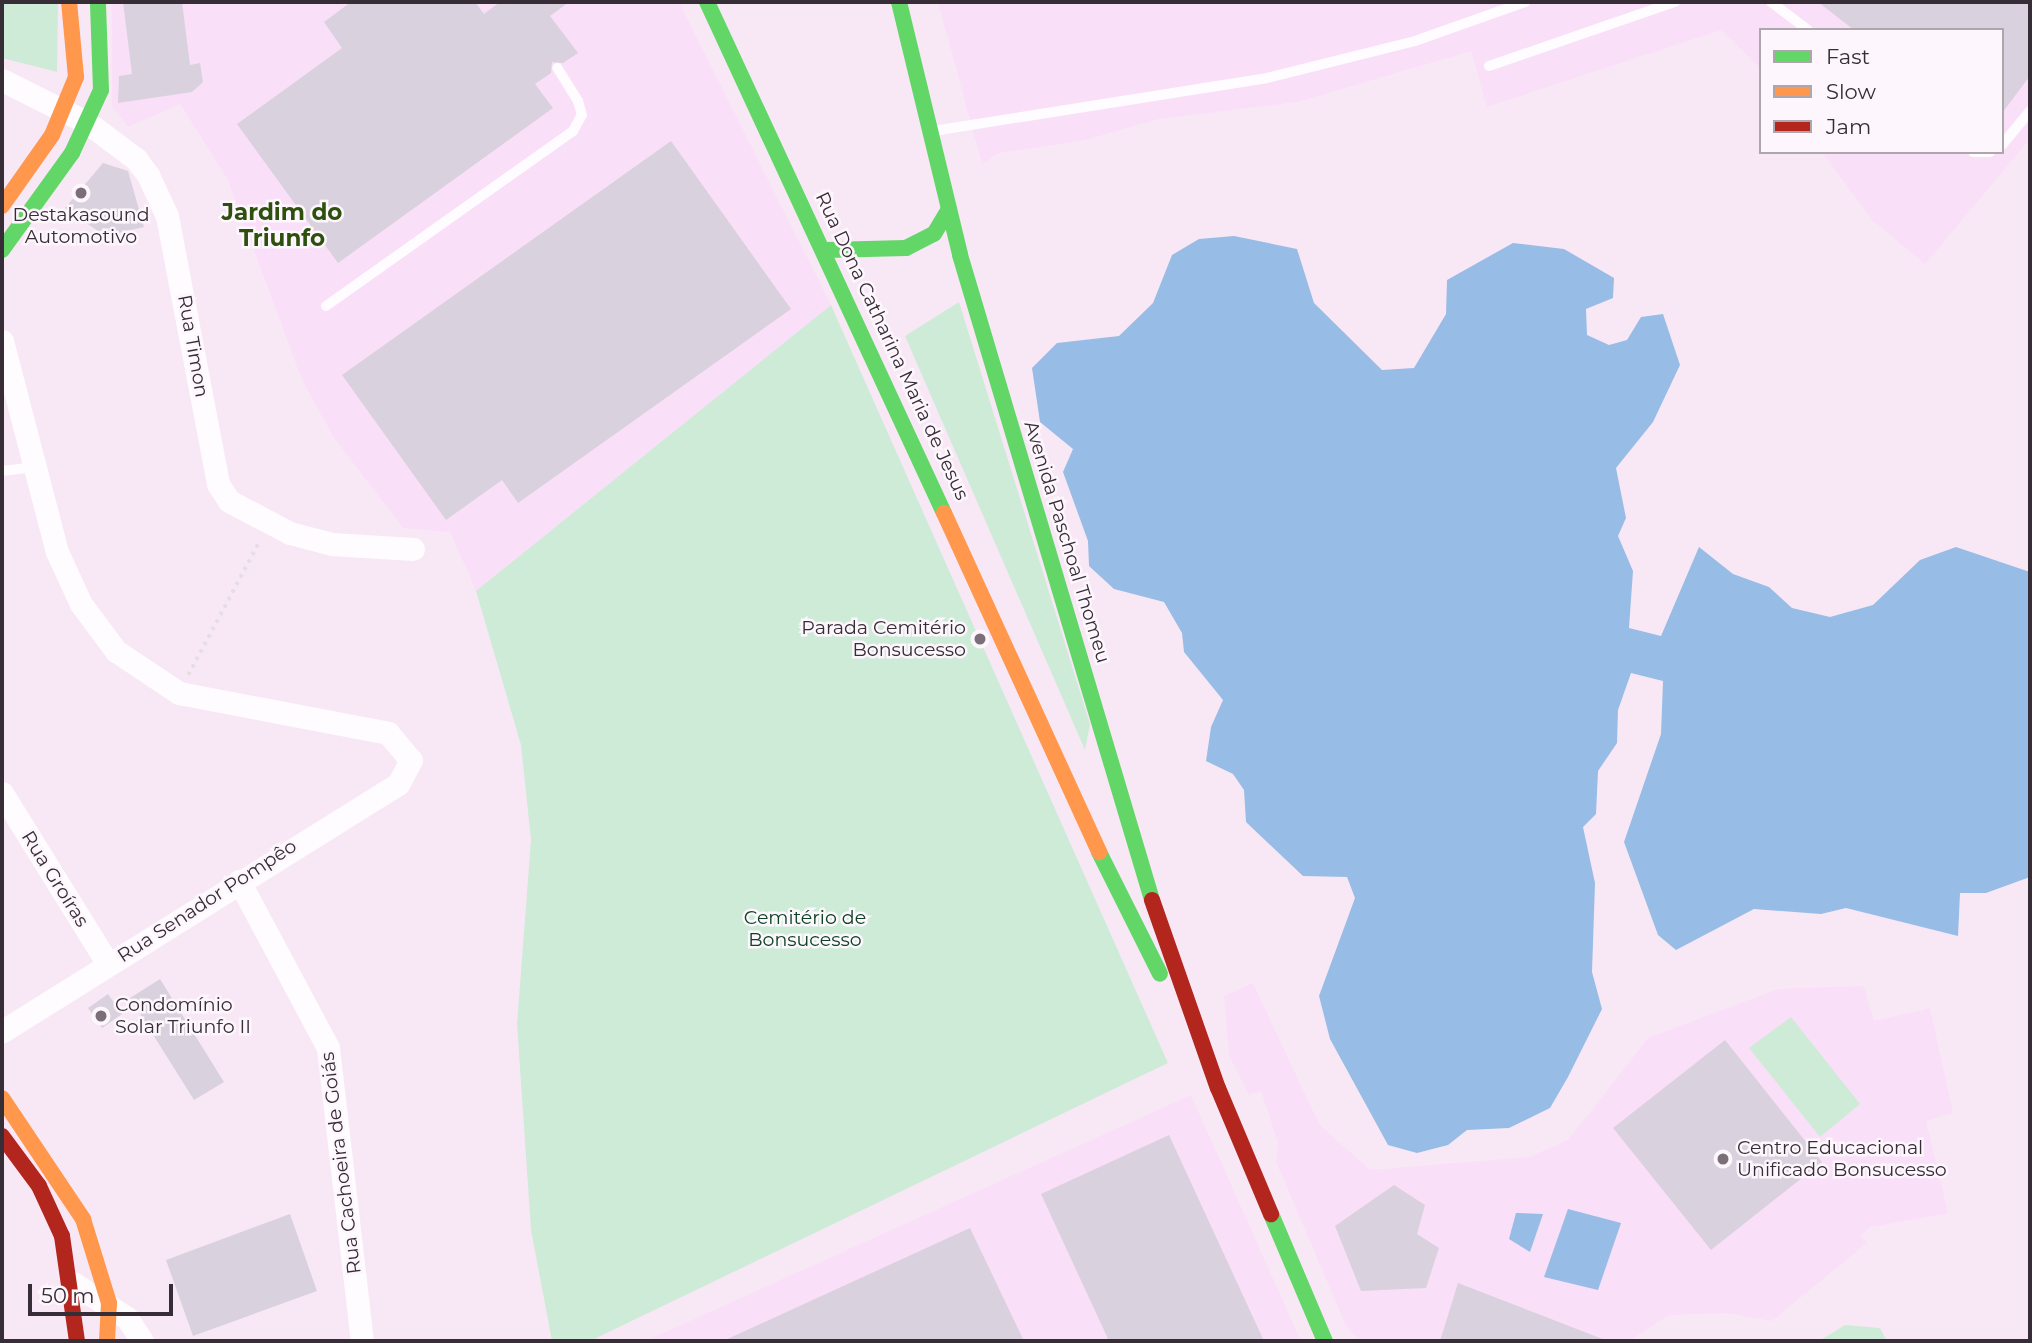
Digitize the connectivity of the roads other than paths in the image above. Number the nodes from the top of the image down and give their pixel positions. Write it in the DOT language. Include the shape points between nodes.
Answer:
graph roads {
  1 [pos="69,2"];
  2 [pos="98,2"];
  3 [pos="707,2"];
  4 [pos="899,2"];
  5 [pos="1525,2"];
  6 [pos="1675,2"];
  7 [pos="1772,2"];
  8 [pos="1805,28"];
  9 [pos="1489,66"];
  10 [pos="557,68"];
  11 [pos="2,80"];
  12 [pos="64,110"];
  13 [pos="2030,111"];
  14 [pos="88,123"];
  15 [pos="930,131"];
  16 [pos="2004,143"];
  17 [pos="2,206"];
  18 [pos="949,209"];
  19 [pos="2,250"];
  20 [pos="827,250"];
  21 [pos="326,306"];
  22 [pos="2,341"];
  23 [pos="34,467"];
  24 [pos="2,471"];
  25 [pos="413,549"];
  26 [pos="1035,710"];
  27 [pos="2,793"];
  28 [pos="239,881"];
  29 [pos="1157,914"];
  30 [pos="108,964"];
  31 [pos="2,1031"];
  32 [pos="1218,1088"];
  33 [pos="2,1098"];
  34 [pos="2,1136"];
  35 [pos="73,1283"];
  36 [pos="109,1303"];
  37 [pos="84,1338"];
  38 [pos="107,1341"];
  39 [pos="142,1341"];
  40 [pos="362,1341"];
  41 [pos="1325,1341"];
  1 -- 12 [label="main road" via="76,77"];
  2 -- 14 [label="main road" via="103,79"];
  3 -- 20 [label="main road, Rua Dona Catharina Maria de Jesus"];
  4 -- 15 [label="main road, Avenida Paschoal Thomeu"];
  5 -- 15 [label="lane" via="1415,41 1263,79"];
  6 -- 9 [label="lane"];
  7 -- 8 [label="lane"];
  10 -- 21 [label="lane" via="582,115 573,131"];
  11 -- 12 [label="street, Rua Timon"];
  12 -- 14 [label="street, Rua Timon"];
  12 -- 17 [label="main road"];
  13 -- 16 [label="lane"];
  14 -- 19 [label="main road"];
  14 -- 25 [label="street, Rua Timon" via="136,159 167,216 218,484 229,501 268,525 332,544"];
  15 -- 18 [label="main road, Avenida Paschoal Thomeu"];
  18 -- 20 [label="main road" via="934,234 906,248"];
  18 -- 29 [label="main road, Avenida Paschoal Thomeu"];
  20 -- 26 [label="main road, Rua Dona Catharina Maria de Jesus"];
  22 -- 23 [label="street"];
  23 -- 24 [label="lane"];
  23 -- 28 [label="street, Rua Senador Pompêo" via="57,552 81,604 116,651 179,693 387,733 407,748 410,770 398,784"];
  26 -- 29 [label="main road" via="1055,732"];
  26 -- 32 [label="main road, Avenida Paschoal Thomeu" via="1057,769"];
  27 -- 30 [label="street, Rua Groíras"];
  28 -- 30 [label="street, Rua Senador Pompêo"];
  28 -- 40 [label="street, Rua Cachoeira de Goiás" via="328,1048"];
  29 -- 32 [label="main road, Avenida Paschoal Thomeu"];
  30 -- 31 [label="street, Rua Senador Pompêo"];
  32 -- 41 [label="main road, Avenida Paschoal Thomeu"];
  33 -- 36 [label="main road" via="83,1219"];
  34 -- 35 [label="main road" via="51,1208"];
  35 -- 36 [label="street"];
  35 -- 37 [label="main road"];
  36 -- 38 [label="main road"];
  36 -- 39 [label="street"];
}
